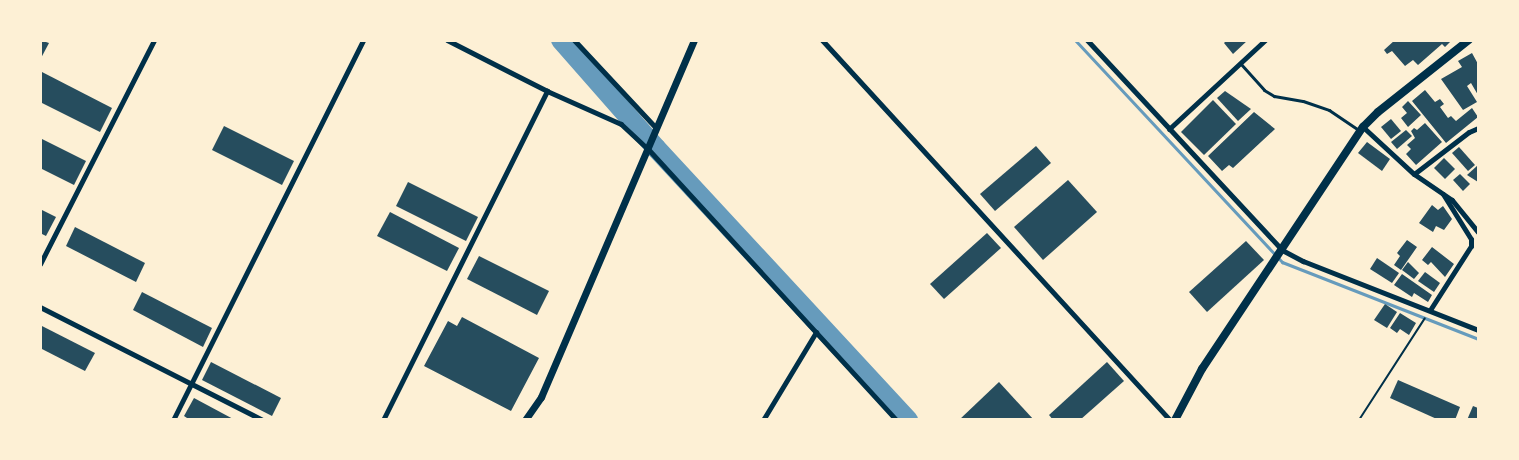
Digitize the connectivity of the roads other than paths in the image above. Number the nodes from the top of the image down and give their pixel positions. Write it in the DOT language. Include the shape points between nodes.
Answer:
graph roads {
  1 [pos="154,40"];
  2 [pos="363,40"];
  3 [pos="447,40"];
  4 [pos="574,40"];
  5 [pos="694,40"];
  6 [pos="822,40"];
  7 [pos="1087,40"];
  8 [pos="1265,40"];
  9 [pos="1469,40"];
  10 [pos="1240,63"];
  11 [pos="547,91"];
  12 [pos="655,127"];
  13 [pos="1479,128"];
  14 [pos="1168,129"];
  15 [pos="1361,129"];
  16 [pos="648,149"];
  17 [pos="1414,174"];
  18 [pos="1442,193"];
  19 [pos="1479,232"];
  20 [pos="1281,251"];
  21 [pos="40,264"];
  22 [pos="40,307"];
  23 [pos="1430,310"];
  24 [pos="1479,330"];
  25 [pos="816,332"];
  26 [pos="191,384"];
  27 [pos="173,420"];
  28 [pos="263,420"];
  29 [pos="383,420"];
  30 [pos="525,420"];
  31 [pos="763,420"];
  32 [pos="896,420"];
  33 [pos="1170,420"];
  34 [pos="1175,420"];
  1 -- 21 [label="street"];
  2 -- 26 [label="street"];
  3 -- 11 [label="street"];
  4 -- 12 [label="street"];
  5 -- 12 [label="street"];
  6 -- 33 [label="street"];
  7 -- 14 [label="street"];
  8 -- 10 [label="street"];
  9 -- 15 [label="main road"];
  10 -- 14 [label="street"];
  10 -- 15 [label="lane" via="1274,96 1329,110"];
  11 -- 16 [label="street" via="621,124"];
  11 -- 29 [label="street"];
  12 -- 16 [label="street"];
  13 -- 17 [label="street"];
  14 -- 20 [label="street"];
  15 -- 17 [label="street"];
  15 -- 20 [label="main road"];
  16 -- 25 [label="street"];
  16 -- 30 [label="street" via="541,397"];
  17 -- 18 [label="street"];
  18 -- 19 [label="street"];
  18 -- 23 [label="street" via="1471,239 1471,246"];
  20 -- 23 [label="street"];
  20 -- 34 [label="main road" via="1202,369"];
  22 -- 26 [label="street"];
  23 -- 24 [label="street"];
  25 -- 31 [label="street"];
  25 -- 32 [label="street"];
  26 -- 27 [label="street"];
  26 -- 28 [label="street"];
}
